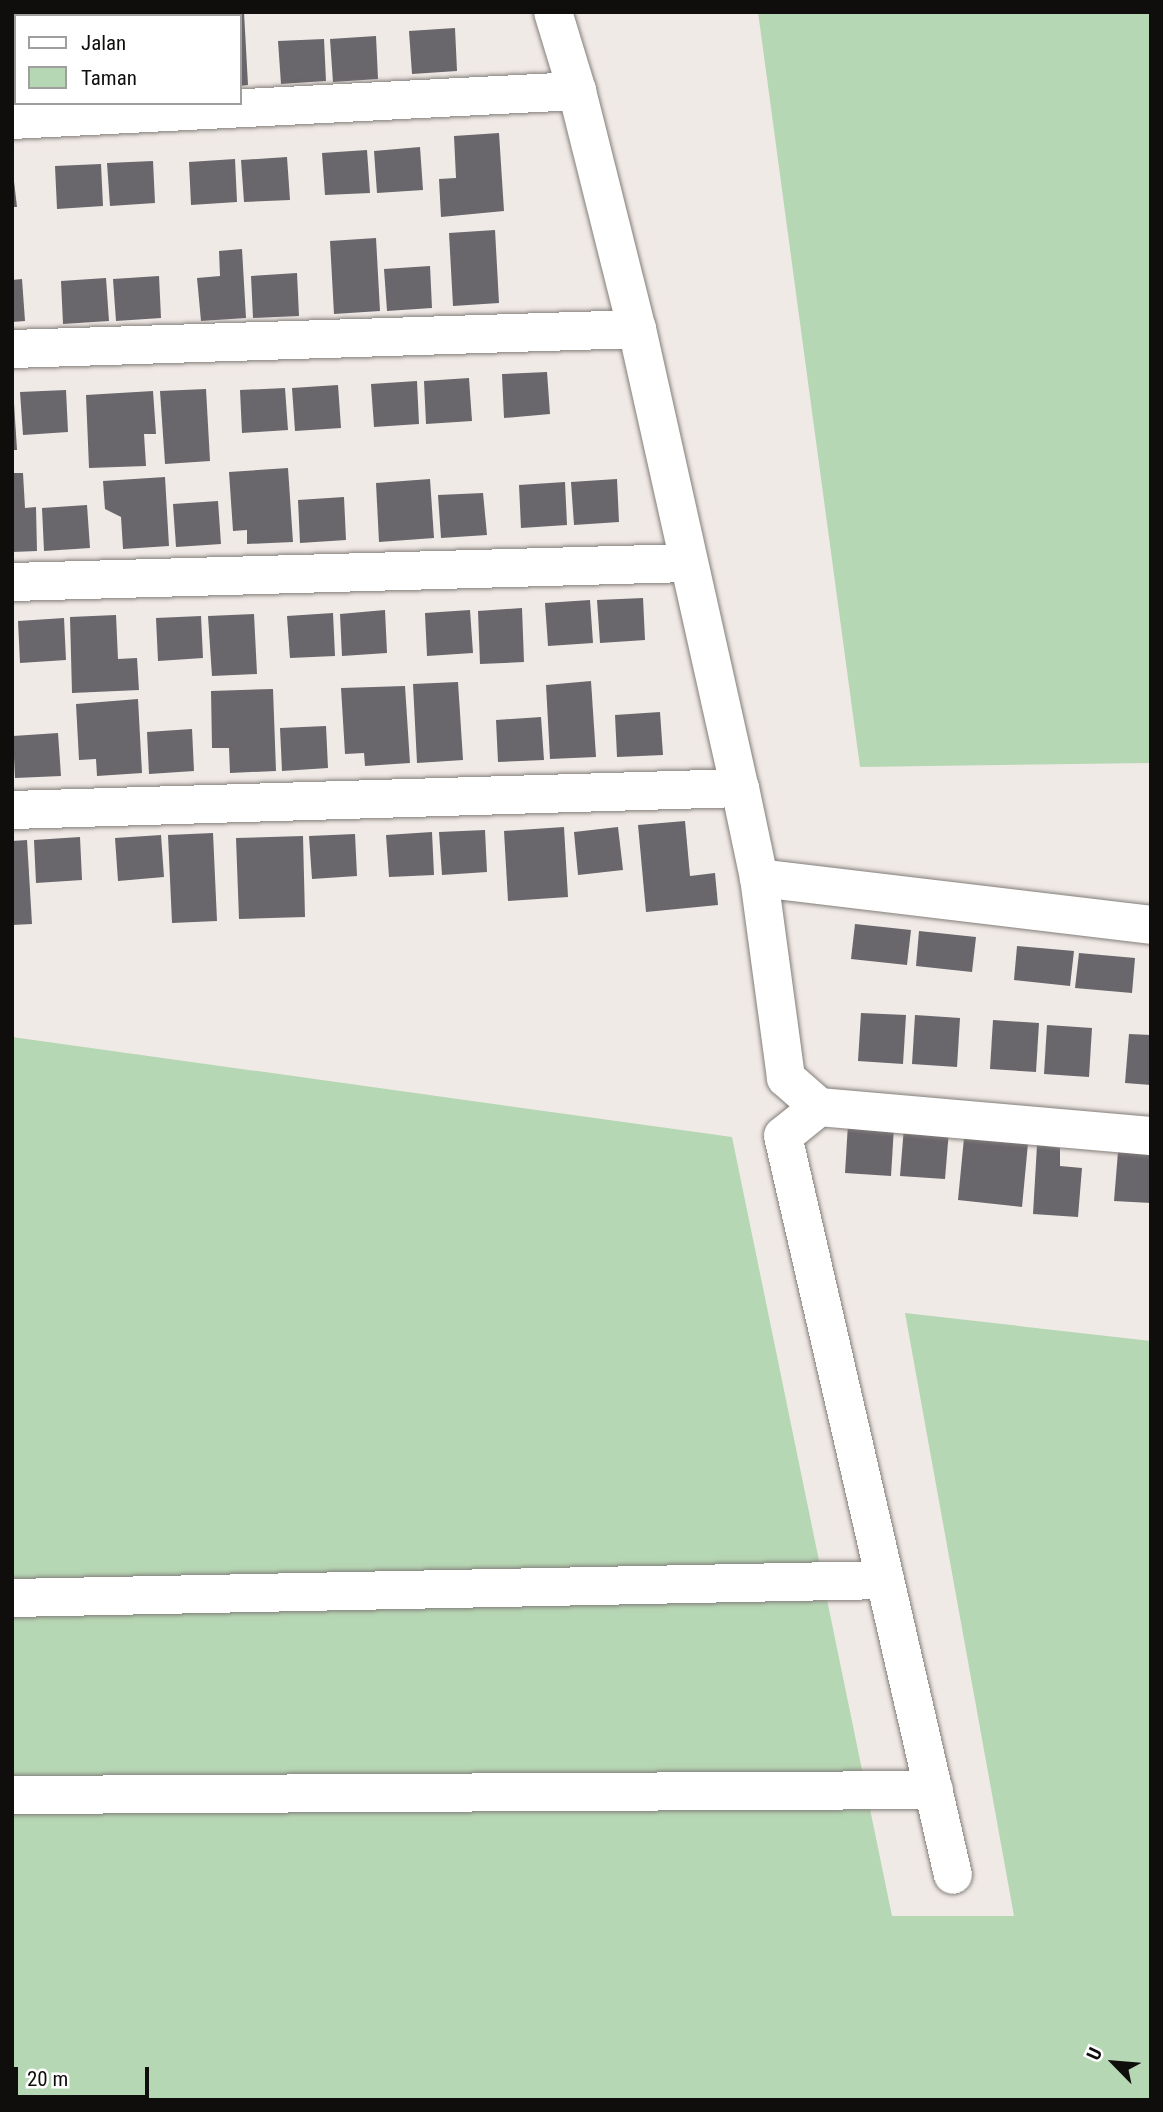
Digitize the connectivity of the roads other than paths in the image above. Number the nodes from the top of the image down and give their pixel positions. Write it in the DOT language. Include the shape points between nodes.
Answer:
graph roads {
  1 [pos="553,12"];
  2 [pos="577,91"];
  3 [pos="12,120"];
  4 [pos="637,328"];
  5 [pos="12,349"];
  6 [pos="688,563"];
  7 [pos="12,582"];
  8 [pos="740,788"];
  9 [pos="12,810"];
  10 [pos="759,878"];
  11 [pos="1151,925"];
  12 [pos="819,1107"];
  13 [pos="1151,1136"];
  14 [pos="885,1580"];
  15 [pos="12,1598"];
  16 [pos="933,1790"];
  17 [pos="12,1796"];
  18 [pos="953,1875"];
  1 -- 2 [label="street"];
  2 -- 3 [label="street"];
  2 -- 4 [label="street"];
  4 -- 5 [label="street"];
  4 -- 6 [label="street"];
  6 -- 7 [label="street"];
  6 -- 8 [label="street"];
  8 -- 9 [label="street"];
  8 -- 10 [label="street"];
  10 -- 11 [label="street"];
  10 -- 12 [label="street" via="786,1078"];
  12 -- 13 [label="street"];
  12 -- 14 [label="street" via="783,1136"];
  14 -- 15 [label="street"];
  14 -- 16 [label="street"];
  16 -- 17 [label="street"];
  16 -- 18 [label="street"];
}
